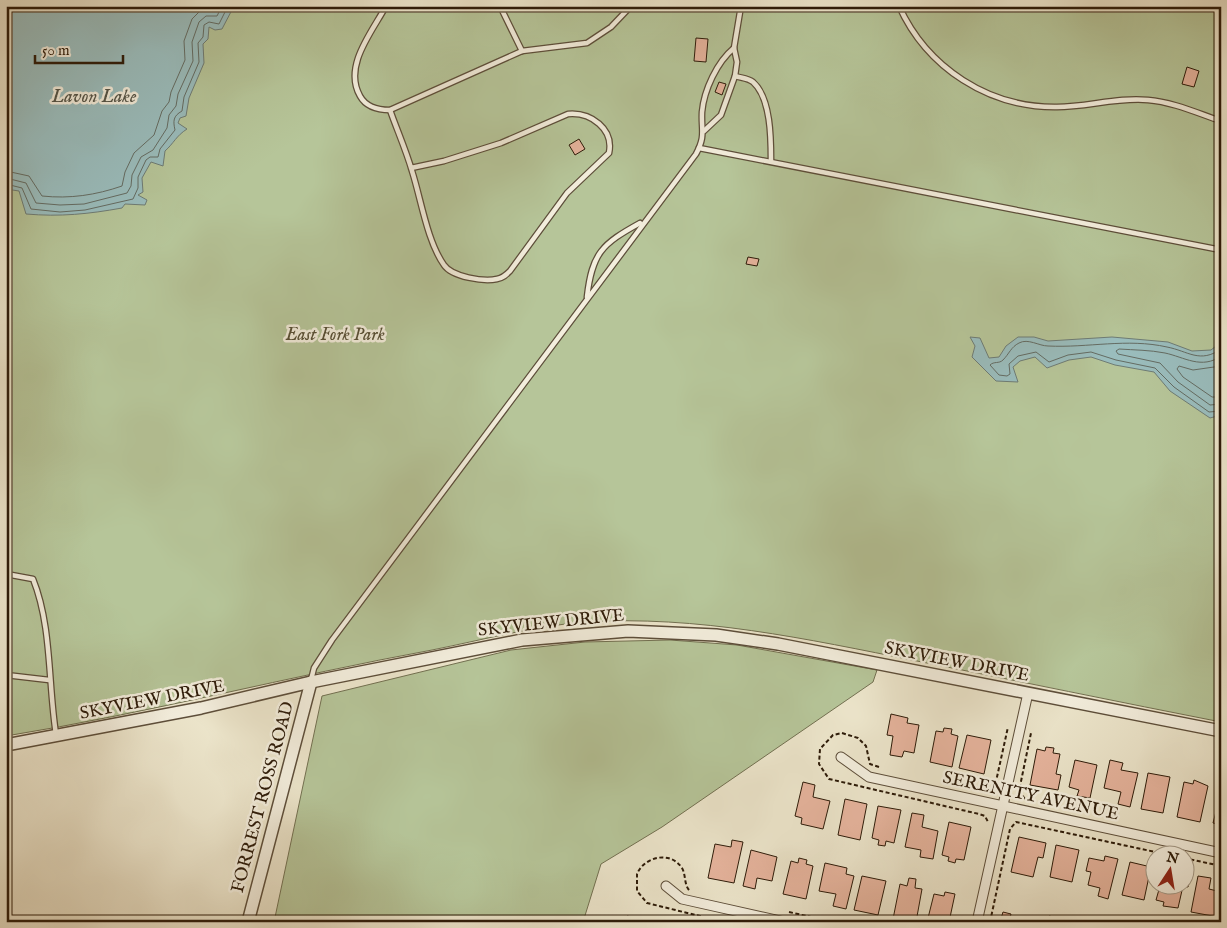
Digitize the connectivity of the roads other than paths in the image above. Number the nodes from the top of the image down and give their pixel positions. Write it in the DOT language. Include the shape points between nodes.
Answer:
graph roads {
  1 [pos="386,6"];
  2 [pos="500,6"];
  3 [pos="631,6"];
  4 [pos="741,6"];
  5 [pos="899,6"];
  6 [pos="734,48"];
  7 [pos="522,51"];
  8 [pos="735,76"];
  9 [pos="390,110"];
  10 [pos="1221,121"];
  11 [pos="704,131"];
  12 [pos="699,148"];
  13 [pos="771,161"];
  14 [pos="411,168"];
  15 [pos="644,221"];
  16 [pos="1221,250"];
  17 [pos="587,299"];
  18 [pos="6,574"];
  19 [pos="6,675"];
  20 [pos="49,680"];
  21 [pos="310,682"];
  22 [pos="1028,693"];
  23 [pos="1221,731"];
  24 [pos="57,736"];
  25 [pos="6,745"];
  26 [pos="841,756"];
  27 [pos="1003,806"];
  28 [pos="1221,853"];
  29 [pos="666,886"];
  30 [pos="248,922"];
  31 [pos="785,922"];
  32 [pos="977,922"];
  1 -- 9 [label="lane" via="361,50 355,79 363,101 375,109"];
  2 -- 7 [label="lane"];
  3 -- 7 [label="lane" via="611,27 587,43"];
  4 -- 6 [label="lane"];
  5 -- 10 [label="lane" via="915,36 948,72 1005,100 1041,107 1158,101"];
  6 -- 8 [label="lane"];
  6 -- 11 [label="lane" via="720,60 704,100"];
  7 -- 9 [label="lane"];
  8 -- 11 [label="lane" via="721,115"];
  8 -- 13 [label="lane" via="752,81 760,92 769,120"];
  9 -- 14 [label="lane"];
  11 -- 12 [label="lane"];
  12 -- 13 [label="lane"];
  12 -- 15 [label="lane"];
  13 -- 16 [label="lane"];
  14 -- 14 [label="lane" via="433,240 447,270 479,279 496,279 510,271 567,193 609,153 610,141 602,125 594,119 568,114 493,146"];
  15 -- 17 [label="lane"];
  15 -- 17 [label="lane" via="617,236 599,253 590,270"];
  17 -- 21 [label="lane" via="332,640 314,668"];
  18 -- 20 [label="lane" via="33,579 41,598"];
  19 -- 20 [label="lane"];
  20 -- 24 [label="lane"];
  21 -- 22 [label="street, SKYVIEW DRIVE" via="522,640 602,631 638,631 745,638"];
  21 -- 24 [label="street, SKYVIEW DRIVE" via="201,708"];
  21 -- 30 [label="street, FORREST ROSS ROAD"];
  22 -- 23 [label="street, SKYVIEW DRIVE"];
  22 -- 27 [label="street"];
  24 -- 25 [label="street, SKYVIEW DRIVE"];
  26 -- 27 [label="street, SERENITY AVENUE" via="869,777"];
  27 -- 28 [label="street, SERENITY AVENUE"];
  27 -- 32 [label="street"];
  29 -- 31 [label="street" via="682,899"];
}
